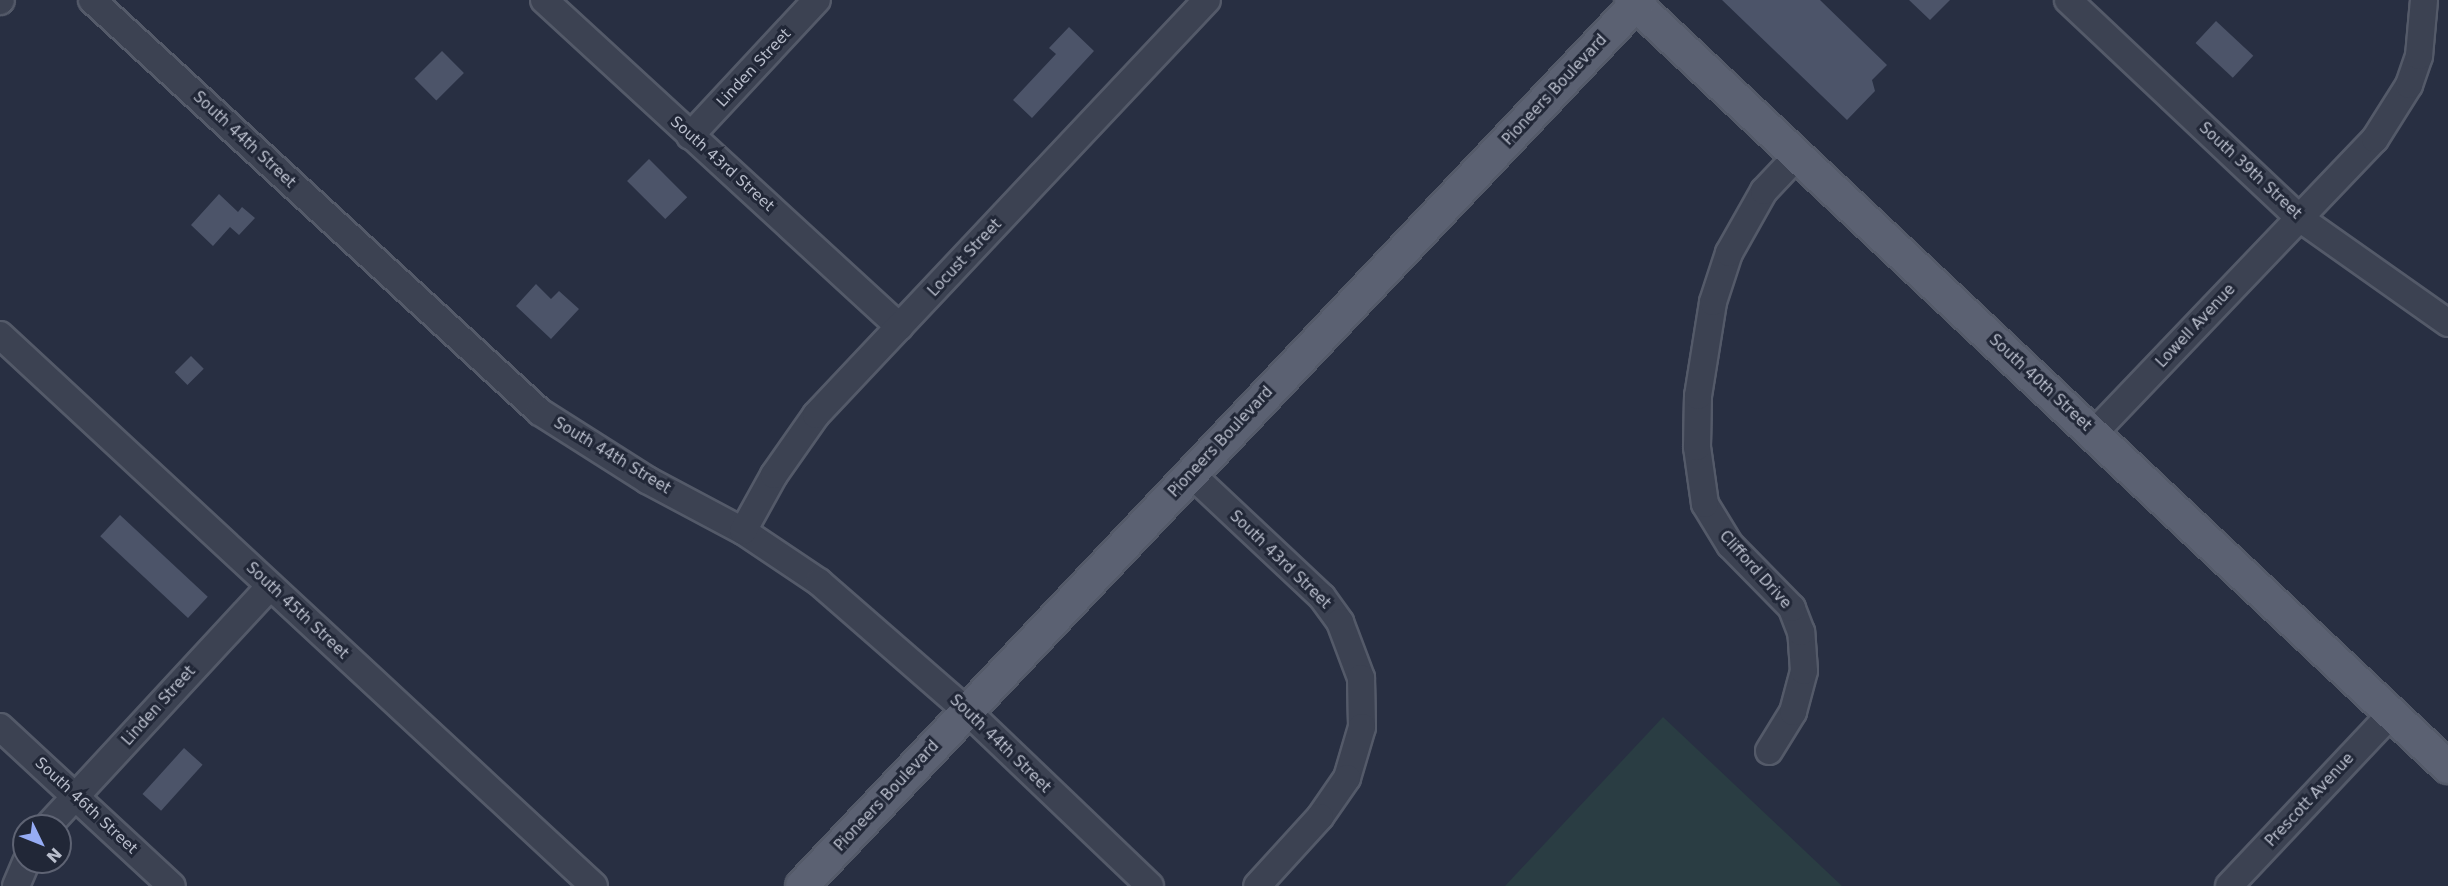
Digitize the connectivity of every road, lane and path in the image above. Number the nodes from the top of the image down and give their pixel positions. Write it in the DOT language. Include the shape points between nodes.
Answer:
graph roads {
  1 [pos="92,0"];
  2 [pos="544,0"];
  3 [pos="818,0"];
  4 [pos="1207,0"];
  5 [pos="2068,0"];
  6 [pos="2424,0"];
  7 [pos="1636,2"];
  8 [pos="690,136"];
  9 [pos="1797,156"];
  10 [pos="2298,217"];
  11 [pos="2448,323"];
  12 [pos="900,327"];
  13 [pos="0,335"];
  14 [pos="2093,434"];
  15 [pos="1191,474"];
  16 [pos="743,531"];
  17 [pos="270,586"];
  18 [pos="967,711"];
  19 [pos="2391,714"];
  20 [pos="0,727"];
  21 [pos="1769,751"];
  22 [pos="2448,767"];
  23 [pos="76,796"];
  24 [pos="59,814"];
  25 [pos="172,886"];
  26 [pos="594,886"];
  27 [pos="802,886"];
  28 [pos="1150,886"];
  29 [pos="1257,886"];
  30 [pos="2229,886"];
  1 -- 16 [label="street, South 44th Street" via="540,412 647,480"];
  2 -- 8 [label="street, South 43rd Street"];
  3 -- 8 [label="street, Linden Street"];
  4 -- 12 [label="street, Locust Street"];
  5 -- 10 [label="street, South 39th Street"];
  6 -- 10 [label="street, Lowell Avenue" via="2419,56 2393,115"];
  7 -- 9 [label="main road, South 40th Street"];
  7 -- 15 [label="main road, Pioneers Boulevard"];
  8 -- 12 [label="street, South 43rd Street"];
  9 -- 14 [label="main road, South 40th Street"];
  9 -- 21 [label="street, Clifford Drive" via="1764,191 1729,253 1713,302 1698,396 1697,447 1705,504 1730,545 1792,608 1801,632 1804,671 1793,712"];
  10 -- 11 [label="street, South 39th Street"];
  10 -- 14 [label="street, Lowell Avenue"];
  12 -- 16 [label="street, Locust Street" via="809,424"];
  13 -- 17 [label="street, South 45th Street"];
  14 -- 19 [label="main road, South 40th Street"];
  15 -- 18 [label="main road, Pioneers Boulevard"];
  15 -- 29 [label="street, South 43rd Street" via="1322,597 1340,622 1361,678 1358,750 1335,799"];
  16 -- 18 [label="street, South 44th Street" via="828,588"];
  17 -- 23 [label="street, Linden Street"];
  17 -- 26 [label="street, South 45th Street"];
  18 -- 27 [label="main road, Pioneers Boulevard"];
  18 -- 28 [label="street, South 44th Street"];
  19 -- 22 [label="main road, South 40th Street"];
  19 -- 30 [label="street, Prescott Avenue"];
  20 -- 23 [label="street, South 46th Street"];
  23 -- 24 [label="street, Linden Street"];
  23 -- 25 [label="street, South 46th Street"];
}
